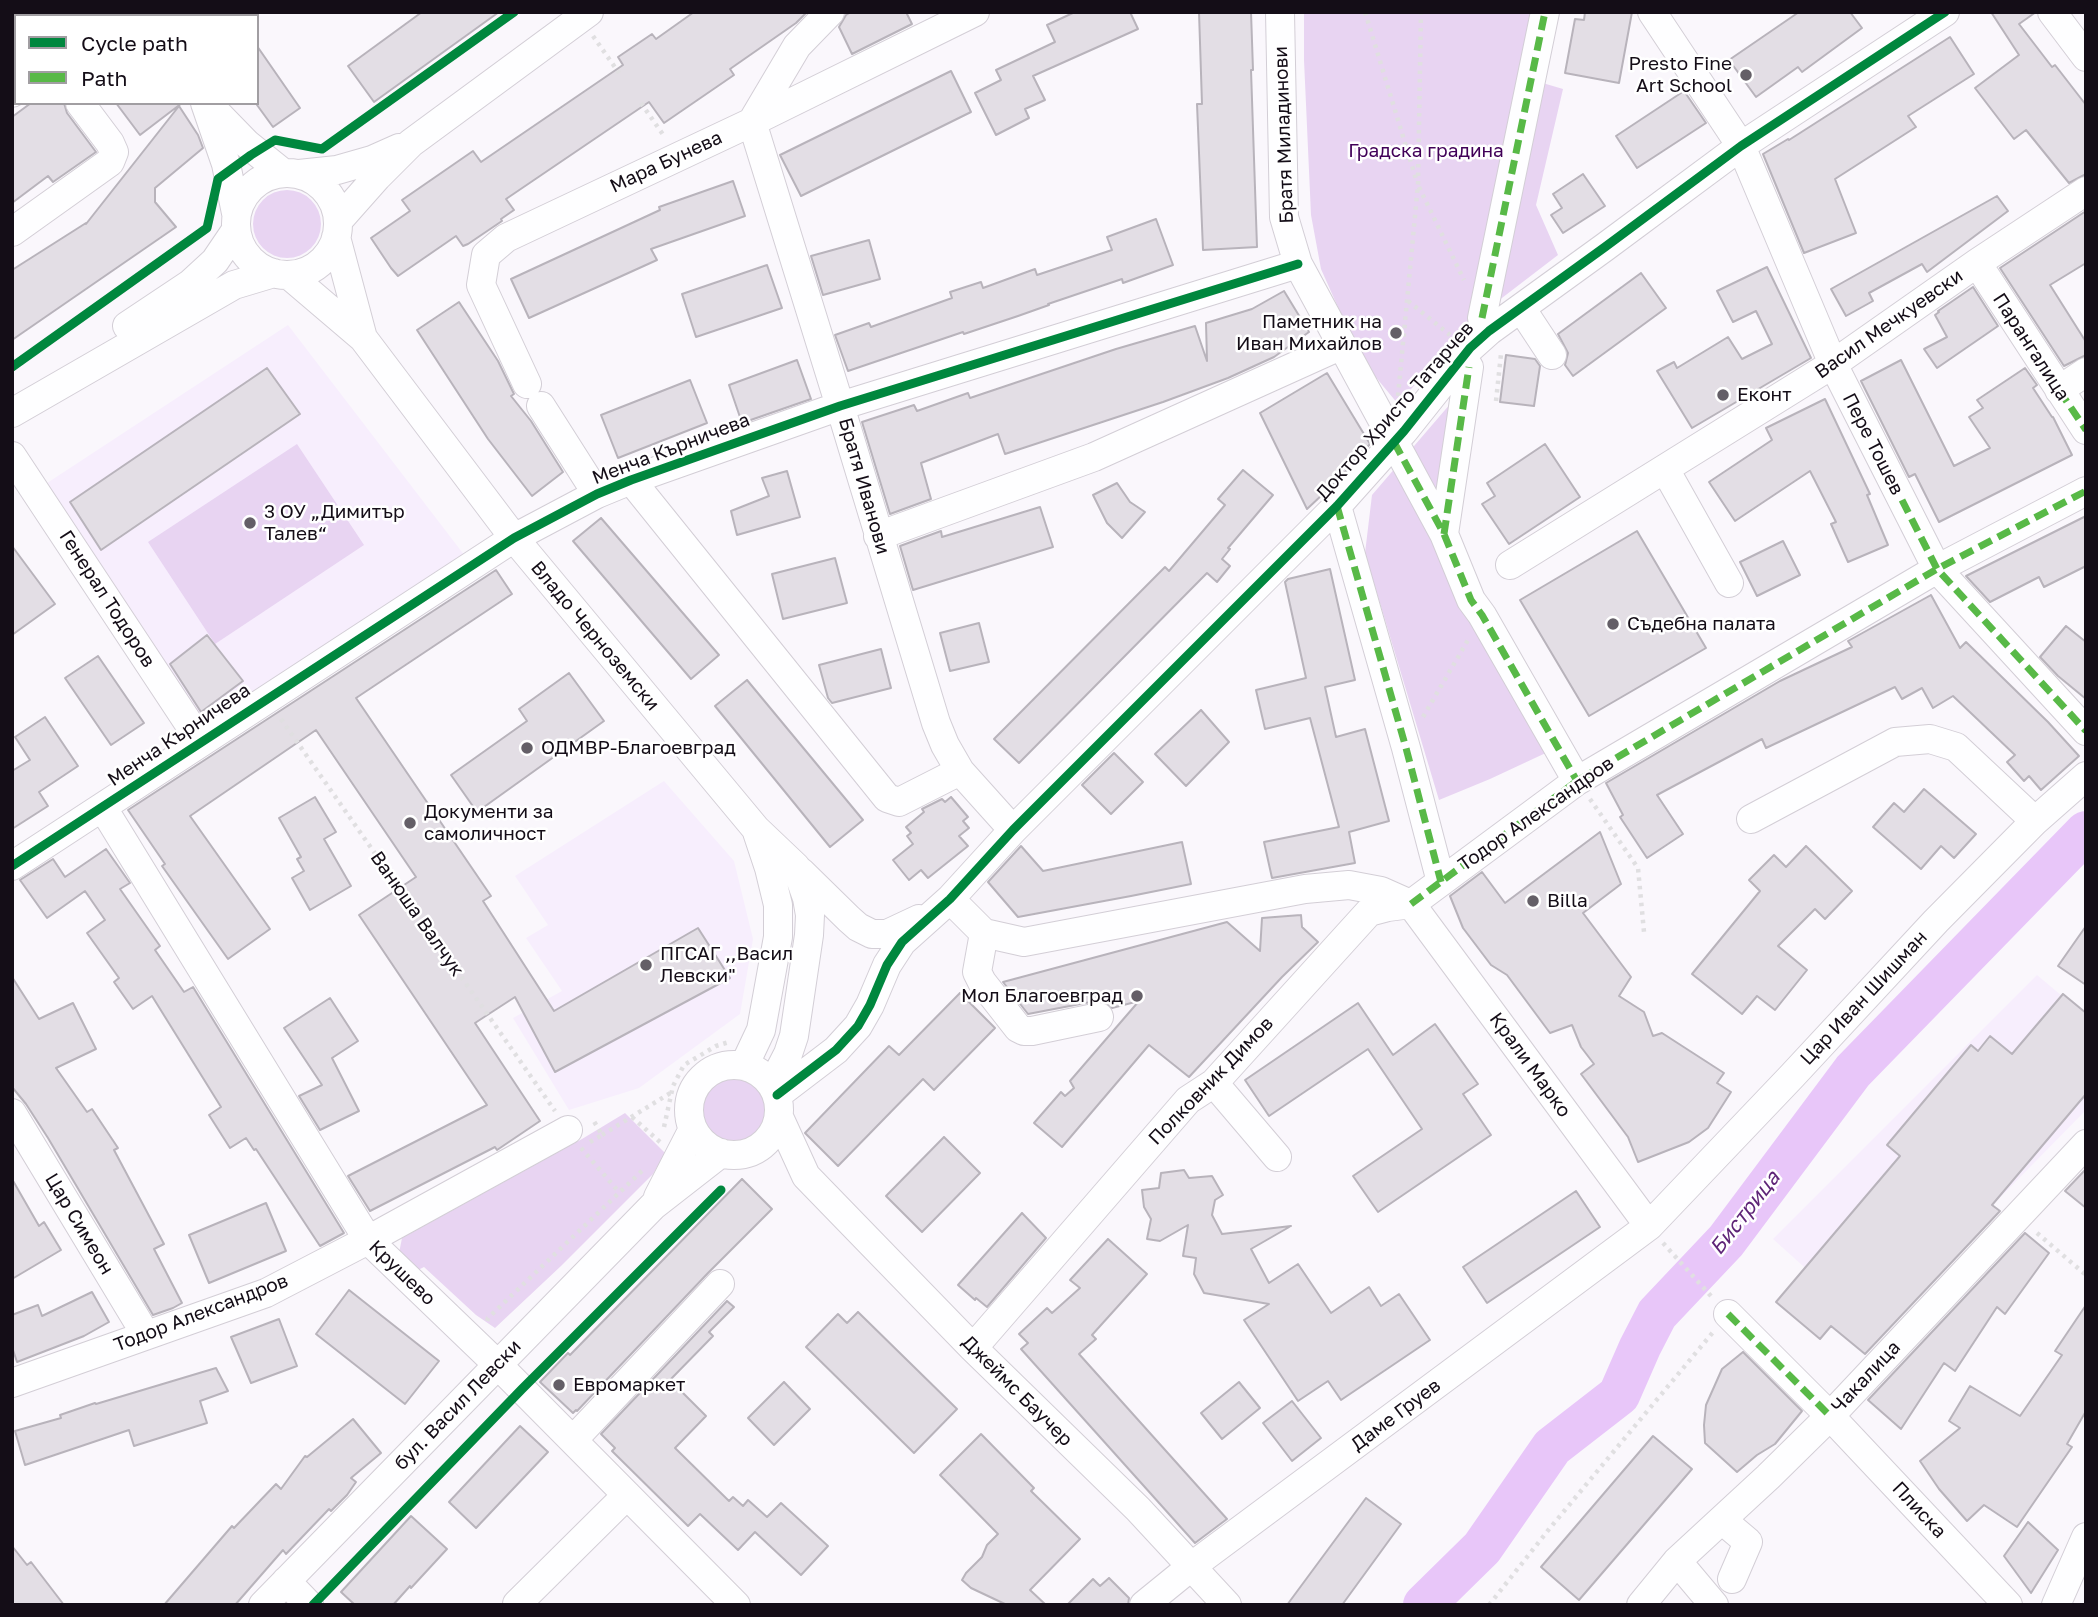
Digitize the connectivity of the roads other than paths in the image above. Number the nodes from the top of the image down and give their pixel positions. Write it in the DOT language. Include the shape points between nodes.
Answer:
graph roads {
  1 [pos="830,12"];
  2 [pos="975,12"];
  3 [pos="1280,12"];
  4 [pos="1545,12"];
  5 [pos="1652,12"];
  6 [pos="1945,12"];
  7 [pos="2052,12"];
  8 [pos="584,15"];
  9 [pos="2086,57"];
  10 [pos="82,105"];
  11 [pos="207,105"];
  12 [pos="208,105"];
  13 [pos="752,122"];
  14 [pos="411,143"];
  15 [pos="1741,146"];
  16 [pos="291,174"];
  17 [pos="2086,191"];
  18 [pos="236,222"];
  19 [pos="337,229"];
  20 [pos="12,232"];
  21 [pos="1977,263"];
  22 [pos="1298,264"];
  23 [pos="282,274"];
  24 [pos="1500,326"];
  25 [pos="363,338"];
  26 [pos="1342,345"];
  27 [pos="1552,355"];
  28 [pos="1833,364"];
  29 [pos="1468,367"];
  30 [pos="2086,372"];
  31 [pos="2059,390"];
  32 [pos="841,406"];
  33 [pos="12,411"];
  34 [pos="2086,430"];
  35 [pos="1394,442"];
  36 [pos="12,456"];
  37 [pos="1665,469"];
  38 [pos="631,480"];
  39 [pos="2086,491"];
  40 [pos="597,494"];
  41 [pos="1337,506"];
  42 [pos="1444,534"];
  43 [pos="878,536"];
  44 [pos="514,538"];
  45 [pos="1510,565"];
  46 [pos="1937,569"];
  47 [pos="1728,583"];
  48 [pos="2086,731"];
  49 [pos="201,742"];
  50 [pos="960,771"];
  51 [pos="2086,776"];
  52 [pos="1577,781"];
  53 [pos="103,808"];
  54 [pos="1751,819"];
  55 [pos="2035,821"];
  56 [pos="757,829"];
  57 [pos="1013,830"];
  58 [pos="12,866"];
  59 [pos="796,867"];
  60 [pos="1441,882"];
  61 [pos="1411,904"];
  62 [pos="944,905"];
  63 [pos="984,933"];
  64 [pos="1099,1017"];
  65 [pos="738,1053"];
  66 [pos="1214,1083"];
  67 [pos="776,1099"];
  68 [pos="12,1113"];
  69 [pos="693,1129"];
  70 [pos="574,1139"];
  71 [pos="2086,1144"];
  72 [pos="734,1153"];
  73 [pos="1277,1157"];
  74 [pos="807,1176"];
  75 [pos="653,1206"];
  76 [pos="1649,1226"];
  77 [pos="368,1240"];
  78 [pos="720,1284"];
  79 [pos="1728,1314"];
  80 [pos="146,1335"];
  81 [pos="973,1348"];
  82 [pos="498,1364"];
  83 [pos="12,1383"];
  84 [pos="1830,1416"];
  85 [pos="573,1440"];
  86 [pos="627,1495"];
  87 [pos="1722,1520"];
  88 [pos="2086,1536"];
  89 [pos="1676,1561"];
  90 [pos="1192,1566"];
  91 [pos="1732,1579"];
  92 [pos="286,1581"];
  93 [pos="517,1604"];
  94 [pos="263,1605"];
  95 [pos="309,1605"];
  96 [pos="736,1605"];
  97 [pos="1144,1605"];
  98 [pos="1227,1605"];
  99 [pos="1641,1605"];
  100 [pos="1714,1605"];
  101 [pos="2008,1605"];
  102 [pos="2056,1605"];
  1 -- 13 [label="street" via="797,46"];
  2 -- 13 [label="street, Мара Бунева"];
  3 -- 22 [label="street, Братя Миладинови" via="1284,217"];
  4 -- 24 [label="street"];
  5 -- 15 [label="street, Пере Тошев"];
  6 -- 15 [label="street, Доктор Христо Татарчев"];
  7 -- 9 [label="street"];
  8 -- 14 [label="street"];
  10 -- 20 [label="street" via="110,143 114,152 110,162"];
  11 -- 18 [label="street" via="226,164"];
  12 -- 16 [label="street" via="247,144"];
  13 -- 32 [label="street, Братя Иванови"];
  13 -- 40 [label="street, Мара Бунева" via="506,238 486,255 481,285 534,395"];
  14 -- 16 [label="street" via="337,170"];
  14 -- 19 [label="street" via="377,177"];
  15 -- 24 [label="street, Доктор Христо Татарчев"];
  15 -- 28 [label="street, Пере Тошев"];
  16 -- 18 [label="street" via="267,177 253,186 242,198"];
  16 -- 19 [label="street" via="314,181 326,191 334,205"];
  17 -- 21 [label="street, Васил Мечкуевски"];
  18 -- 23 [label="street" via="248,257 260,267"];
  18 -- 33 [label="street" via="215,261 190,284 69,365"];
  19 -- 23 [label="street" via="330,252 319,264 305,272"];
  19 -- 25 [label="street, Владо Черноземски"];
  21 -- 28 [label="street, Васил Мечкуевски"];
  21 -- 31 [label="street, Парангалица"];
  22 -- 26 [label="street, Братя Миладинови"];
  22 -- 32 [label="street, Менча Кърничева"];
  23 -- 25 [label="street, Владо Черноземски"];
  23 -- 33 [label="street" via="234,285"];
  24 -- 27 [label="street"];
  24 -- 35 [label="street, Доктор Христо Татарчев" via="1468,350"];
  25 -- 44 [label="street, Владо Черноземски"];
  26 -- 35 [label="street, Братя Миладинови"];
  26 -- 43 [label="street" via="1094,457"];
  28 -- 37 [label="street, Васил Мечкуевски"];
  28 -- 46 [label="street, Пере Тошев"];
  29 -- 42 [label="street"];
  30 -- 31 [label="street"];
  31 -- 34 [label="street, Парангалица"];
  32 -- 38 [label="street, Менча Кърничева"];
  32 -- 43 [label="street, Братя Иванови"];
  35 -- 41 [label="street, Доктор Христо Татарчев"];
  35 -- 42 [label="street"];
  36 -- 49 [label="street, Генерал Тодоров"];
  37 -- 45 [label="street, Васил Мечкуевски"];
  37 -- 47 [label="street"];
  38 -- 40 [label="street, Менча Кърничева"];
  38 -- 50 [label="street" via="887,798 900,802"];
  39 -- 46 [label="street, Тодор Александров"];
  40 -- 44 [label="street, Менча Кърничева"];
  41 -- 57 [label="street, Доктор Христо Татарчев"];
  41 -- 60 [label="street"];
  42 -- 52 [label="street" via="1471,600"];
  43 -- 50 [label="street, Братя Иванови" via="936,723"];
  44 -- 49 [label="street, Менча Кърничева"];
  44 -- 56 [label="street, Владо Черноземски"];
  46 -- 48 [label="street, Пере Тошев"];
  46 -- 52 [label="street, Тодор Александров"];
  49 -- 53 [label="street, Менча Кърничева"];
  50 -- 57 [label="street, Братя Иванови"];
  51 -- 55 [label="street, Цар Иван Шишман"];
  52 -- 60 [label="street, Тодор Александров"];
  53 -- 58 [label="street, Менча Кърничева"];
  53 -- 77 [label="street, Крушево"];
  54 -- 55 [label="street" via="1895,742 1930,738 1956,747"];
  55 -- 76 [label="street, Цар Иван Шишман"];
  56 -- 59 [label="street, Владо Черноземски"];
  56 -- 65 [label="street" via="778,905 778,937 761,1030"];
  57 -- 62 [label="street, Доктор Христо Татарчев"];
  59 -- 62 [label="street, Владо Черноземски" via="858,927 872,934 887,934"];
  59 -- 67 [label="street" via="807,898 809,935 794,1036"];
  60 -- 61 [label="street, Тодор Александров"];
  61 -- 63 [label="street" via="1381,891 1349,885 1305,889 1024,942"];
  61 -- 66 [label="street, Полковник Димов" via="1369,912"];
  61 -- 76 [label="street, Крали Марко"];
  62 -- 63 [label="street"];
  62 -- 67 [label="street" via="902,942 858,1026"];
  63 -- 64 [label="street" via="978,972 1018,1028 1032,1031"];
  65 -- 67 [label="street"];
  65 -- 69 [label="street" via="729,1065 699,1082 690,1101"];
  66 -- 73 [label="street"];
  66 -- 81 [label="street, Полковник Димов" via="1188,1101"];
  67 -- 72 [label="street" via="775,1129 768,1140 759,1148"];
  67 -- 74 [label="street"];
  68 -- 80 [label="street, Цар Симеон"];
  69 -- 72 [label="street" via="710,1148"];
  69 -- 75 [label="street, бул. Васил Левски"];
  70 -- 77 [label="street, Тодор Александров"];
  71 -- 84 [label="street, Чакалица"];
  72 -- 74 [label="street"];
  72 -- 75 [label="street, бул. Васил Левски"];
  74 -- 81 [label="street, Джеймс Баучер"];
  75 -- 82 [label="street, бул. Васил Левски"];
  76 -- 90 [label="street, Даме Груев"];
  77 -- 80 [label="street, Тодор Александров" via="266,1293"];
  77 -- 82 [label="street, Крушево"];
  78 -- 85 [label="street"];
  79 -- 84 [label="street, Плиска"];
  80 -- 83 [label="street, Тодор Александров"];
  81 -- 90 [label="street, Джеймс Баучер"];
  82 -- 85 [label="street, Крушево"];
  82 -- 92 [label="street, бул. Васил Левски"];
  84 -- 87 [label="street, Чакалица"];
  84 -- 101 [label="street, Плиска"];
  85 -- 86 [label="street, Крушево"];
  86 -- 93 [label="street"];
  86 -- 96 [label="street, Крушево"];
  87 -- 89 [label="street, Чакалица"];
  87 -- 91 [label="street" via="1748,1542"];
  88 -- 102 [label="street"];
  89 -- 99 [label="street, Чакалица"];
  89 -- 100 [label="street"];
  90 -- 97 [label="street, Даме Груев"];
  90 -- 98 [label="street, Джеймс Баучер"];
  92 -- 94 [label="street, бул. Васил Левски"];
  92 -- 95 [label="street"];
}
